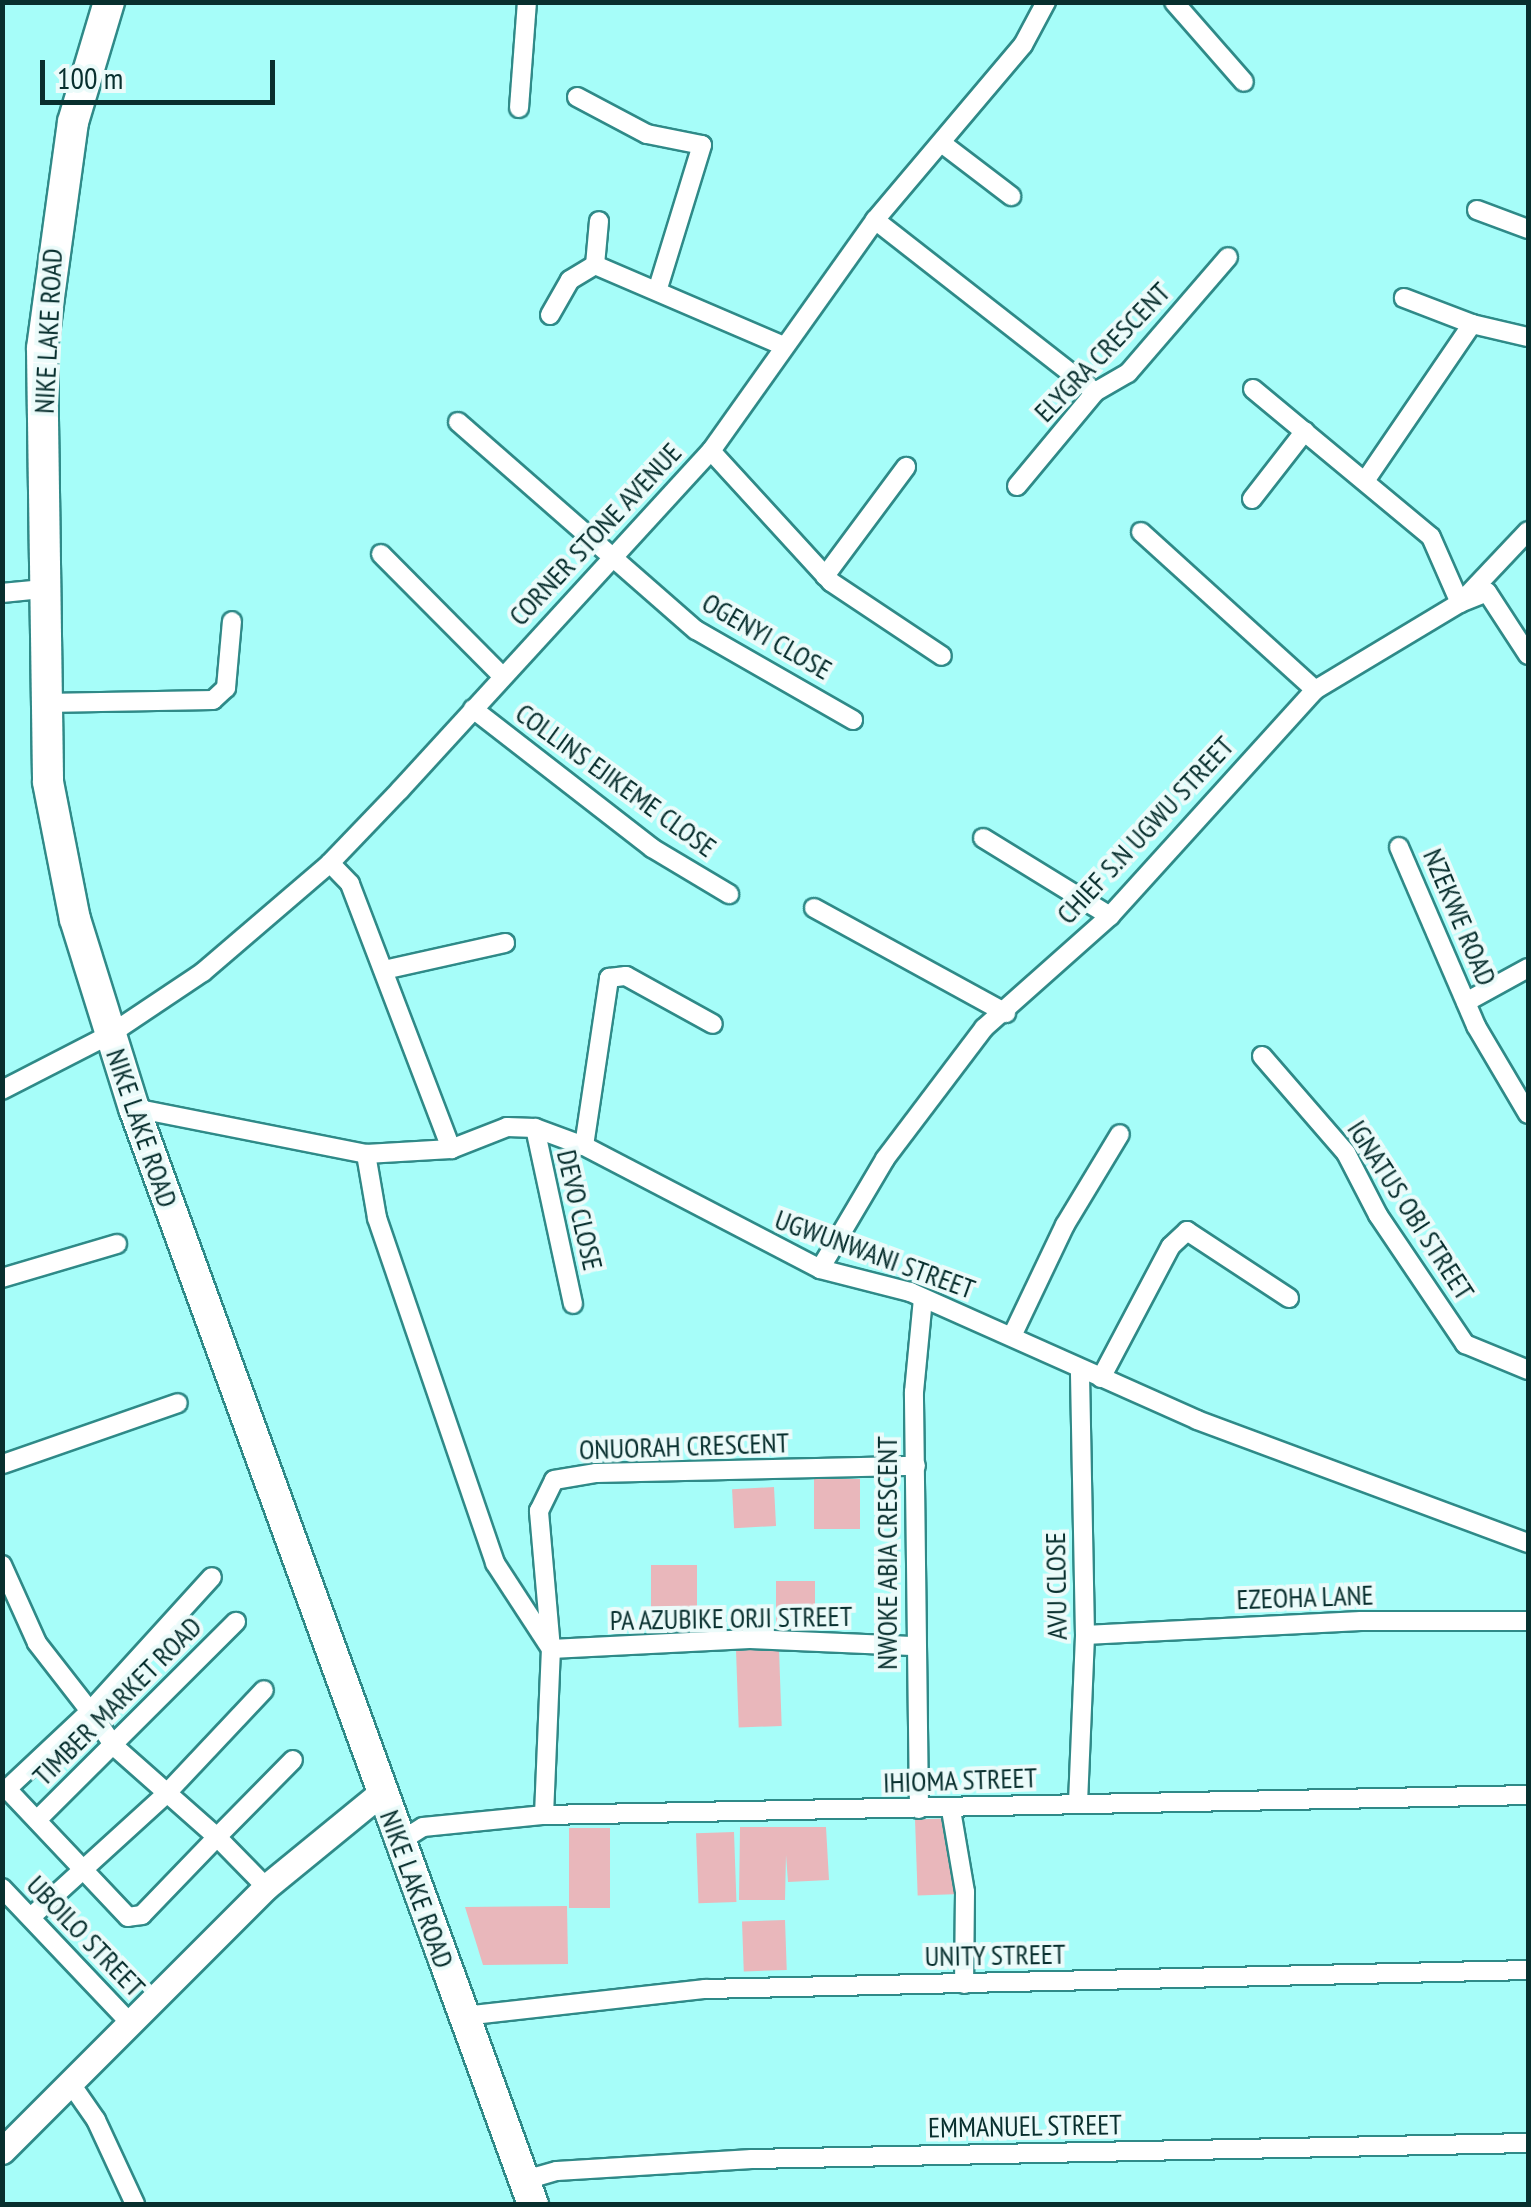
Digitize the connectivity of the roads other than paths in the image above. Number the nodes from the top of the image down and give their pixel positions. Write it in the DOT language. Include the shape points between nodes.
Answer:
graph roads {
  1 [pos="109,2"];
  2 [pos="527,2"];
  3 [pos="1046,2"];
  4 [pos="1174,2"];
  5 [pos="1244,82"];
  6 [pos="577,97"];
  7 [pos="518,108"];
  8 [pos="943,144"];
  9 [pos="1011,196"];
  10 [pos="1477,210"];
  11 [pos="875,220"];
  12 [pos="599,221"];
  13 [pos="1528,229"];
  14 [pos="1228,257"];
  15 [pos="595,265"];
  16 [pos="658,288"];
  17 [pos="1404,298"];
  18 [pos="550,315"];
  19 [pos="1472,324"];
  20 [pos="1528,337"];
  21 [pos="784,346"];
  22 [pos="1254,389"];
  23 [pos="1095,392"];
  24 [pos="458,422"];
  25 [pos="1305,431"];
  26 [pos="711,450"];
  27 [pos="906,467"];
  28 [pos="1365,481"];
  29 [pos="1017,486"];
  30 [pos="1252,499"];
  31 [pos="1528,531"];
  32 [pos="1141,532"];
  33 [pos="381,554"];
  34 [pos="610,556"];
  35 [pos="825,576"];
  36 [pos="43,589"];
  37 [pos="2,593"];
  38 [pos="1460,602"];
  39 [pos="232,621"];
  40 [pos="1528,655"];
  41 [pos="942,656"];
  42 [pos="501,675"];
  43 [pos="1315,690"];
  44 [pos="46,703"];
  45 [pos="473,709"];
  46 [pos="853,720"];
  47 [pos="983,838"];
  48 [pos="1400,847"];
  49 [pos="330,863"];
  50 [pos="729,894"];
  51 [pos="814,908"];
  52 [pos="1110,916"];
  53 [pos="505,942"];
  54 [pos="1528,968"];
  55 [pos="384,970"];
  56 [pos="1466,1002"];
  57 [pos="1006,1012"];
  58 [pos="713,1024"];
  59 [pos="109,1035"];
  60 [pos="1262,1056"];
  61 [pos="7,1087"];
  62 [pos="134,1108"];
  63 [pos="1528,1114"];
  64 [pos="534,1128"];
  65 [pos="1120,1134"];
  66 [pos="584,1146"];
  67 [pos="451,1149"];
  68 [pos="366,1154"];
  69 [pos="117,1244"];
  70 [pos="820,1268"];
  71 [pos="2,1278"];
  72 [pos="923,1298"];
  73 [pos="1289,1298"];
  74 [pos="574,1304"];
  75 [pos="1012,1336"];
  76 [pos="1080,1369"];
  77 [pos="1528,1370"];
  78 [pos="1101,1378"];
  79 [pos="178,1403"];
  80 [pos="3,1463"];
  81 [pos="916,1466"];
  82 [pos="1528,1542"];
  83 [pos="2,1565"];
  84 [pos="212,1577"];
  85 [pos="1528,1621"];
  86 [pos="236,1622"];
  87 [pos="1085,1635"];
  88 [pos="912,1646"];
  89 [pos="550,1649"];
  90 [pos="264,1690"];
  91 [pos="90,1711"];
  92 [pos="114,1746"];
  93 [pos="293,1760"];
  94 [pos="382,1792"];
  95 [pos="165,1795"];
  96 [pos="1528,1795"];
  97 [pos="1078,1803"];
  98 [pos="918,1810"];
  99 [pos="951,1810"];
  100 [pos="544,1816"];
  101 [pos="38,1820"];
  102 [pos="217,1836"];
  103 [pos="400,1842"];
  104 [pos="84,1868"];
  105 [pos="2,1888"];
  106 [pos="266,1888"];
  107 [pos="31,1918"];
  108 [pos="1528,1970"];
  109 [pos="964,1984"];
  110 [pos="464,2016"];
  111 [pos="130,2023"];
  112 [pos="71,2084"];
  113 [pos="1528,2143"];
  114 [pos="2,2151"];
  115 [pos="529,2192"];
  116 [pos="135,2204"];
  1 -- 36 [label="main road, NIKE LAKE ROAD" via="73,122 44,307"];
  2 -- 7 [label="street"];
  3 -- 8 [label="street, CORNER STONE AVENUE" via="1022,44"];
  4 -- 5 [label="street"];
  6 -- 16 [label="street" via="646,134 702,144"];
  8 -- 9 [label="street"];
  8 -- 11 [label="street, CORNER STONE AVENUE"];
  10 -- 13 [label="street"];
  11 -- 21 [label="street, CORNER STONE AVENUE"];
  11 -- 23 [label="street"];
  12 -- 15 [label="street"];
  14 -- 23 [label="street, ELYGRA CRESCENT" via="1128,373"];
  15 -- 16 [label="street"];
  15 -- 18 [label="street" via="570,280"];
  16 -- 21 [label="street"];
  17 -- 19 [label="street"];
  19 -- 20 [label="street"];
  19 -- 28 [label="street"];
  21 -- 26 [label="street, CORNER STONE AVENUE"];
  22 -- 25 [label="street"];
  23 -- 29 [label="street, ELYGRA CRESCENT"];
  24 -- 34 [label="street, OGENYI CLOSE"];
  25 -- 28 [label="street"];
  25 -- 30 [label="street"];
  26 -- 34 [label="street, CORNER STONE AVENUE"];
  26 -- 35 [label="street"];
  27 -- 35 [label="street"];
  28 -- 38 [label="street" via="1431,537"];
  31 -- 38 [label="street, CHIEF S.N UGWU STREET"];
  32 -- 43 [label="street"];
  33 -- 42 [label="street"];
  34 -- 42 [label="street, CORNER STONE AVENUE"];
  34 -- 46 [label="street, OGENYI CLOSE" via="696,630"];
  35 -- 41 [label="street"];
  36 -- 37 [label="street"];
  36 -- 44 [label="main road, NIKE LAKE ROAD"];
  38 -- 40 [label="street" via="1487,592"];
  38 -- 43 [label="street, CHIEF S.N UGWU STREET"];
  39 -- 44 [label="street" via="226,688 212,700"];
  42 -- 45 [label="street, CORNER STONE AVENUE"];
  43 -- 52 [label="street, CHIEF S.N UGWU STREET"];
  44 -- 59 [label="main road, NIKE LAKE ROAD" via="48,782 71,900"];
  45 -- 49 [label="street, CORNER STONE AVENUE"];
  45 -- 50 [label="street, COLLINS EJIKEME CLOSE" via="652,848"];
  47 -- 52 [label="street"];
  48 -- 56 [label="street, NZEKWE ROAD"];
  49 -- 55 [label="street" via="350,884 359,922"];
  49 -- 59 [label="street, CORNER STONE AVENUE" via="203,972"];
  51 -- 57 [label="street"];
  52 -- 57 [label="street, CHIEF S.N UGWU STREET"];
  53 -- 55 [label="street"];
  54 -- 56 [label="street"];
  55 -- 67 [label="street"];
  56 -- 63 [label="street, NZEKWE ROAD"];
  57 -- 70 [label="street, CHIEF S.N UGWU STREET" via="963,1051 885,1159"];
  58 -- 66 [label="street" via="626,976 609,978"];
  59 -- 61 [label="street, CORNER STONE AVENUE"];
  59 -- 62 [label="main road, NIKE LAKE ROAD"];
  60 -- 77 [label="street, IGNATUS OBI STREET" via="1346,1153 1378,1216 1465,1344"];
  62 -- 68 [label="street, UGWUNWANI STREET"];
  62 -- 94 [label="main road, NIKE LAKE ROAD" via="328,1626"];
  64 -- 66 [label="street, UGWUNWANI STREET"];
  64 -- 67 [label="street, UGWUNWANI STREET" via="507,1127"];
  64 -- 74 [label="street, DEVO CLOSE"];
  65 -- 75 [label="street" via="1065,1225"];
  66 -- 70 [label="street, UGWUNWANI STREET"];
  67 -- 68 [label="street, UGWUNWANI STREET"];
  68 -- 89 [label="street" via="377,1218 495,1563"];
  69 -- 71 [label="street"];
  70 -- 72 [label="street, UGWUNWANI STREET"];
  72 -- 75 [label="street, UGWUNWANI STREET"];
  72 -- 81 [label="street, NWOKE ABIA CRESCENT" via="914,1392"];
  73 -- 78 [label="street" via="1186,1232 1171,1246"];
  75 -- 76 [label="street, UGWUNWANI STREET"];
  76 -- 78 [label="street, UGWUNWANI STREET"];
  76 -- 87 [label="street, AVU CLOSE"];
  78 -- 82 [label="street, UGWUNWANI STREET" via="1268,1448"];
  79 -- 80 [label="street"];
  81 -- 88 [label="street, NWOKE ABIA CRESCENT"];
  81 -- 89 [label="street, ONUORAH CRESCENT" via="596,1473 554,1480 540,1511"];
  83 -- 91 [label="street" via="36,1643"];
  84 -- 91 [label="street"];
  85 -- 87 [label="street, EZEOHA LANE" via="1361,1621"];
  86 -- 92 [label="street, TIMBER MARKET ROAD"];
  87 -- 97 [label="street, AVU CLOSE"];
  88 -- 89 [label="street, PA AZUBIKE ORJI STREET" via="750,1639"];
  88 -- 98 [label="street, NWOKE ABIA CRESCENT"];
  89 -- 100 [label="street, ONUORAH CRESCENT"];
  90 -- 95 [label="street"];
  91 -- 92 [label="street"];
  91 -- 101 [label="street" via="8,1789"];
  92 -- 95 [label="street"];
  92 -- 101 [label="street, TIMBER MARKET ROAD"];
  93 -- 102 [label="street"];
  94 -- 103 [label="main road, NIKE LAKE ROAD"];
  94 -- 106 [label="main road"];
  95 -- 102 [label="street"];
  95 -- 104 [label="street"];
  96 -- 97 [label="street, IHIOMA STREET"];
  97 -- 99 [label="street, IHIOMA STREET"];
  98 -- 99 [label="street, IHIOMA STREET"];
  98 -- 100 [label="street, IHIOMA STREET"];
  99 -- 109 [label="street" via="965,1892"];
  100 -- 103 [label="street, IHIOMA STREET" via="423,1827"];
  101 -- 104 [label="street"];
  102 -- 104 [label="street" via="142,1914 128,1917"];
  102 -- 106 [label="street"];
  103 -- 110 [label="main road, NIKE LAKE ROAD"];
  104 -- 107 [label="street"];
  105 -- 107 [label="street, UBOILO STREET"];
  106 -- 111 [label="main road"];
  107 -- 111 [label="street, UBOILO STREET"];
  108 -- 109 [label="street, UNITY STREET"];
  109 -- 110 [label="street, UNITY STREET" via="706,1989"];
  110 -- 115 [label="main road, NIKE LAKE ROAD"];
  111 -- 112 [label="main road"];
  112 -- 114 [label="main road"];
  112 -- 116 [label="street" via="96,2120"];
  113 -- 115 [label="street, EMMANUEL STREET" via="752,2159 557,2171"];
}
